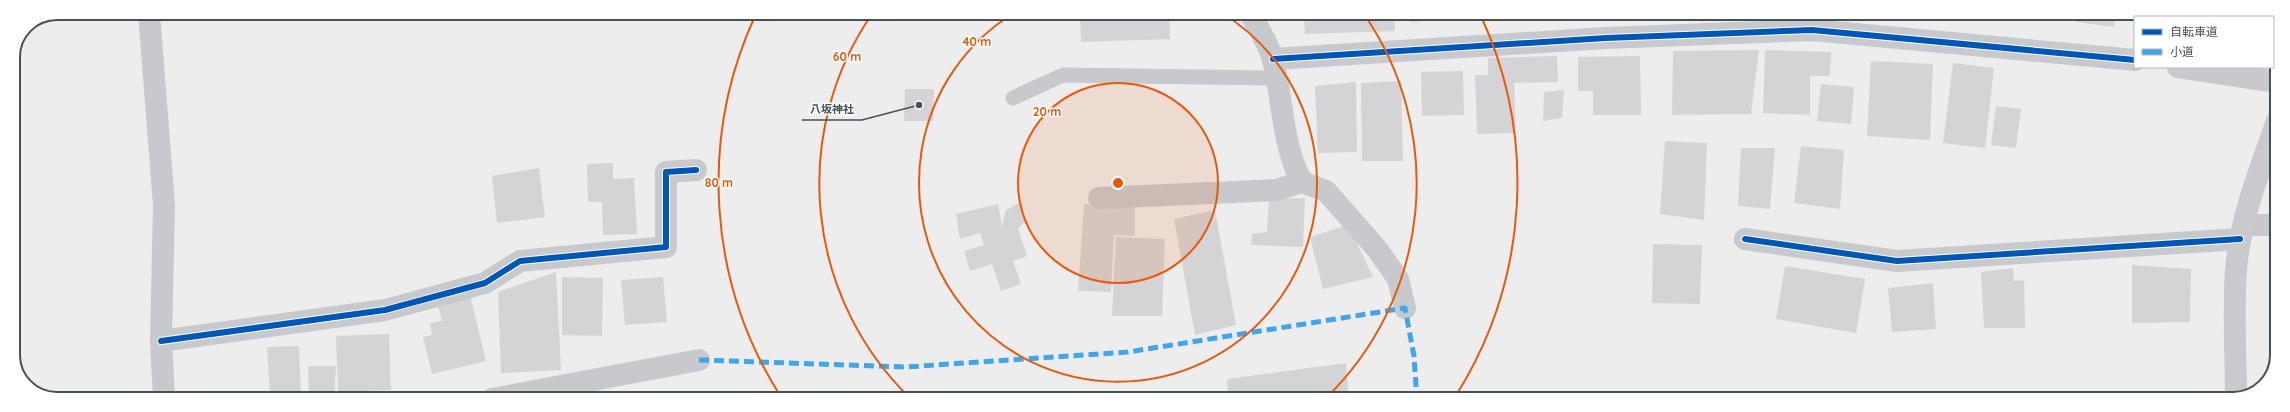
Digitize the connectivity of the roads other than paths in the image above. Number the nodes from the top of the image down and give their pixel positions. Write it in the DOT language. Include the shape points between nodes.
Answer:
graph roads {
  1 [pos="150,20"];
  2 [pos="1253,20"];
  3 [pos="2134,60"];
  4 [pos="1275,68"];
  5 [pos="2185,68"];
  6 [pos="2270,81"];
  7 [pos="1013,98"];
  8 [pos="2270,141"];
  9 [pos="696,170"];
  10 [pos="1302,182"];
  11 [pos="1099,198"];
  12 [pos="2270,226"];
  13 [pos="2242,232"];
  14 [pos="1745,239"];
  15 [pos="1405,308"];
  16 [pos="161,341"];
  17 [pos="699,360"];
  18 [pos="164,392"];
  19 [pos="529,392"];
  20 [pos="2236,392"];
  1 -- 16 [label="street" via="164,205"];
  2 -- 4 [label="street"];
  3 -- 4 [label="street" via="1812,30 1606,38"];
  4 -- 7 [label="lane" via="1063,75"];
  4 -- 10 [label="street" via="1292,156"];
  5 -- 6 [label="street"];
  8 -- 13 [label="street"];
  9 -- 16 [label="street" via="666,172 666,247 520,261 485,283 385,310"];
  10 -- 11 [label="street" via="1276,190"];
  10 -- 15 [label="street" via="1326,190 1377,249 1398,279"];
  12 -- 13 [label="street"];
  13 -- 14 [label="street" via="1897,261"];
  13 -- 20 [label="street" via="2236,271"];
  16 -- 18 [label="street"];
  17 -- 19 [label="street"];
}
